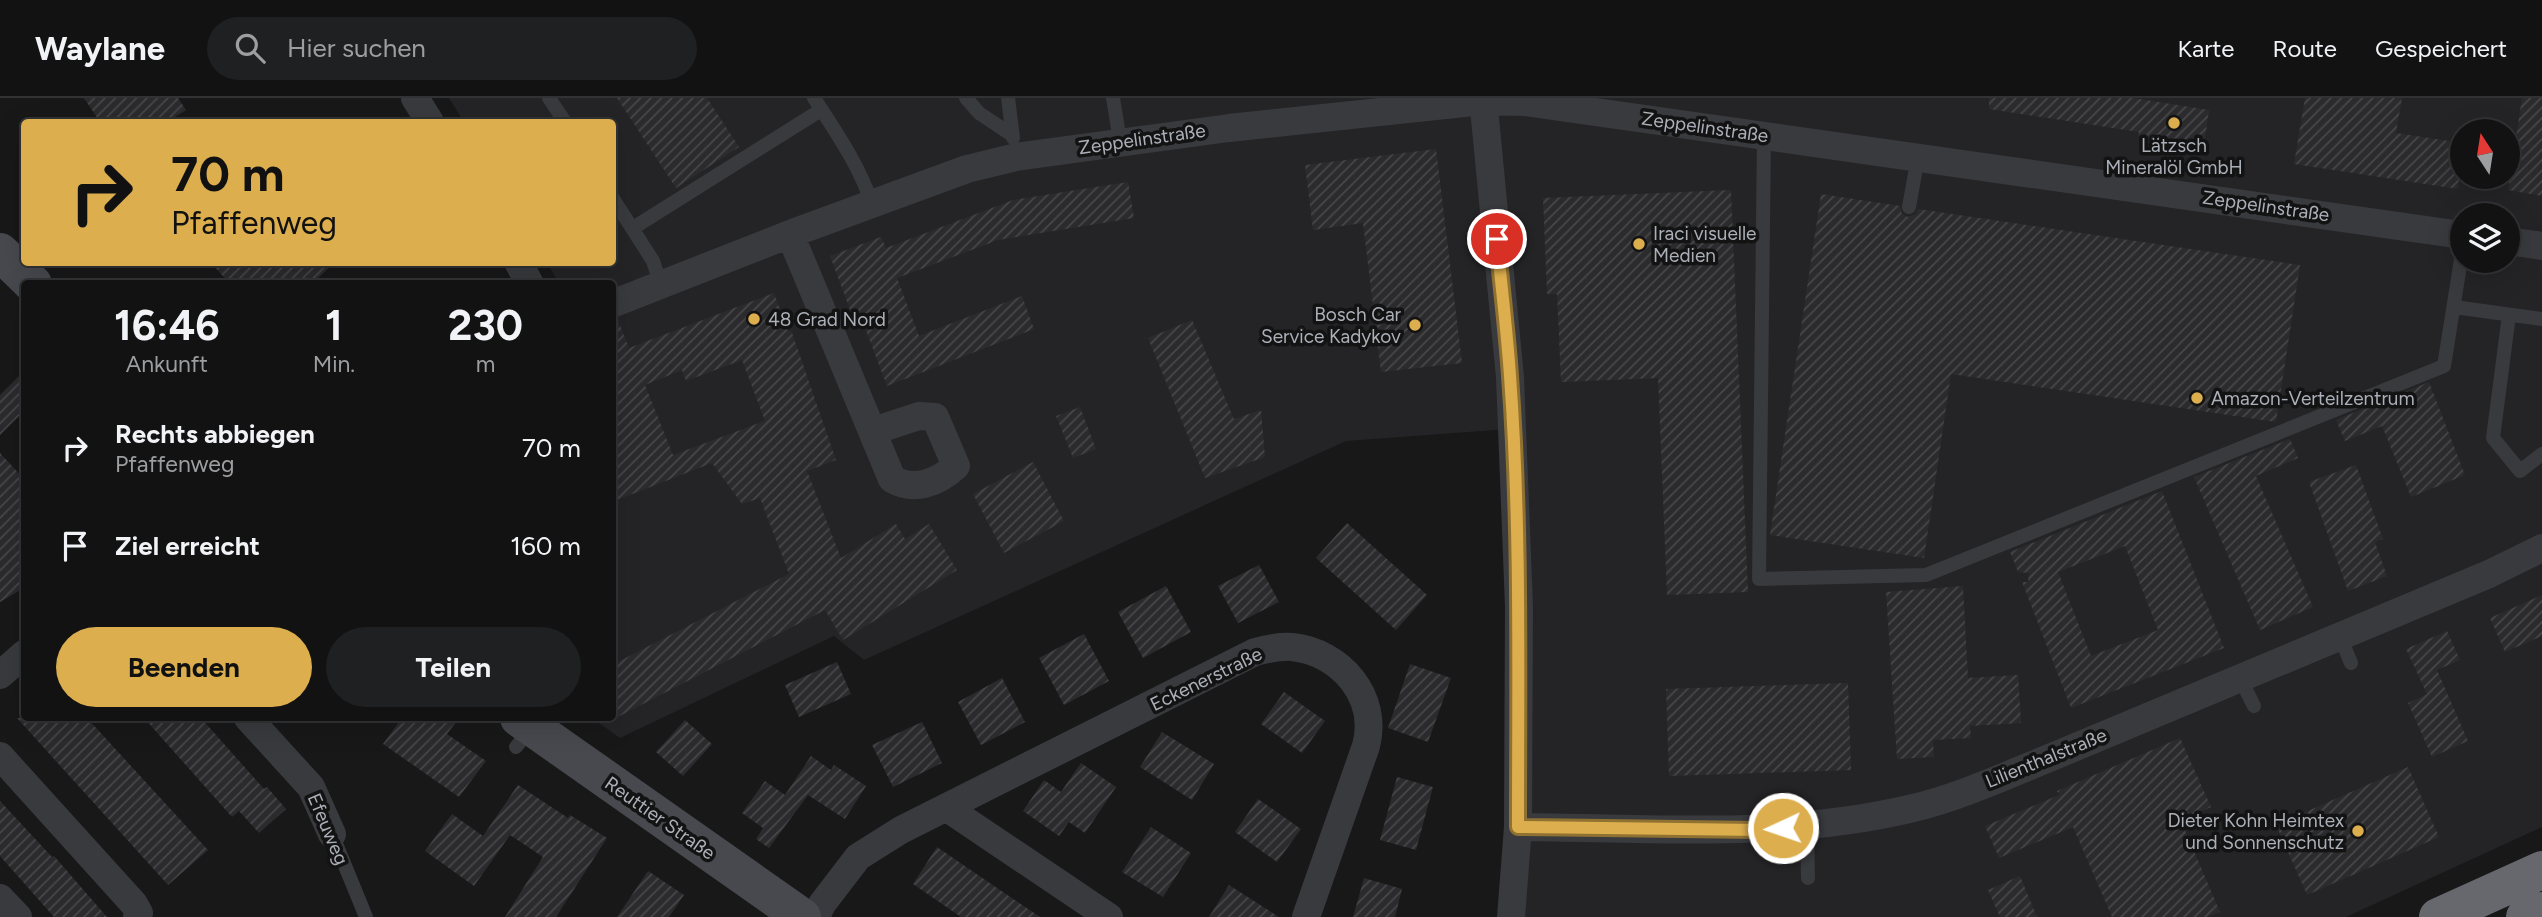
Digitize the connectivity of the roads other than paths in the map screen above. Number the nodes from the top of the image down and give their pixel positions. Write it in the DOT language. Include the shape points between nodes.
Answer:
graph roads {
  1 [pos="415,98"];
  2 [pos="549,98"];
  3 [pos="966,98"];
  4 [pos="1008,98"];
  5 [pos="1113,98"];
  6 [pos="1483,99"];
  7 [pos="817,104"];
  8 [pos="428,119"];
  9 [pos="563,119"];
  10 [pos="1764,135"];
  11 [pos="1119,141"];
  12 [pos="1014,146"];
  13 [pos="1918,157"];
  14 [pos="616,203"];
  15 [pos="872,204"];
  16 [pos="1909,207"];
  17 [pos="632,228"];
  18 [pos="2450,232"];
  19 [pos="790,234"];
  20 [pos="2520,243"];
  21 [pos="2542,246"];
  22 [pos="0,251"];
  23 [pos="2459,273"];
  24 [pos="29,280"];
  25 [pos="662,285"];
  26 [pos="616,302"];
  27 [pos="2454,307"];
  28 [pos="2509,314"];
  29 [pos="2542,319"];
  30 [pos="873,431"];
  31 [pos="2542,454"];
  32 [pos="2542,548"];
  33 [pos="2340,636"];
  34 [pos="21,656"];
  35 [pos="2351,663"];
  36 [pos="0,675"];
  37 [pos="2240,678"];
  38 [pos="2253,706"];
  39 [pos="251,721"];
  40 [pos="522,731"];
  41 [pos="0,756"];
  42 [pos="947,808"];
  43 [pos="1807,826"];
  44 [pos="1518,827"];
  45 [pos="332,834"];
  46 [pos="2542,870"];
  47 [pos="1808,878"];
  48 [pos="2542,893"];
  49 [pos="0,898"];
  50 [pos="2542,911"];
  51 [pos="18,917"];
  52 [pos="137,917"];
  53 [pos="366,917"];
  54 [pos="802,917"];
  55 [pos="816,917"];
  56 [pos="1110,917"];
  57 [pos="1306,917"];
  58 [pos="1511,917"];
  59 [pos="2438,917"];
  60 [pos="2496,917"];
  61 [pos="2525,917"];
  1 -- 8 [label="street"];
  2 -- 9 [label="lane"];
  3 -- 12 [label="lane"];
  4 -- 12 [label="lane"];
  5 -- 11 [label="lane"];
  6 -- 10 [label="street, Zeppelinstraße"];
  6 -- 11 [label="street, Zeppelinstraße"];
  6 -- 44 [label="street" via="1510,377 1519,606"];
  7 -- 15 [label="lane" via="859,169"];
  7 -- 17 [label="lane"];
  10 -- 13 [label="street, Zeppelinstraße"];
  10 -- 27 [label="lane" via="1759,579 1926,575 2444,366"];
  11 -- 12 [label="street, Zeppelinstraße"];
  12 -- 15 [label="street, Zeppelinstraße" via="967,169"];
  13 -- 16 [label="lane"];
  13 -- 18 [label="street, Zeppelinstraße"];
  14 -- 17 [label="lane"];
  15 -- 19 [label="street, Zeppelinstraße"];
  17 -- 25 [label="lane"];
  19 -- 25 [label="street, Zeppelinstraße"];
  19 -- 30 [label="street"];
  20 -- 21 [label="street"];
  22 -- 24 [label="main road"];
  23 -- 27 [label="lane"];
  25 -- 26 [label="street, Zeppelinstraße"];
  27 -- 28 [label="lane"];
  28 -- 29 [label="lane"];
  28 -- 31 [label="lane" via="2493,438 2520,471"];
  32 -- 33 [label="street, Lilienthalstraße"];
  33 -- 35 [label="lane"];
  33 -- 37 [label="street, Lilienthalstraße"];
  34 -- 36 [label="street"];
  37 -- 38 [label="lane"];
  37 -- 43 [label="street, Lilienthalstraße" via="1985,783 1912,808"];
  39 -- 45 [label="street, Efeuweg" via="311,788"];
  40 -- 54 [label="main road, Reuttier Straße"];
  41 -- 52 [label="street" via="134,904"];
  42 -- 55 [label="street, Eckenerstraße" via="858,857"];
  42 -- 56 [label="street"];
  42 -- 57 [label="street, Eckenerstraße" via="1255,652 1273,647 1304,649 1330,660 1350,676 1361,691 1368,716 1366,746"];
  43 -- 44 [label="street, Lilienthalstraße" via="1759,830"];
  43 -- 47 [label="lane"];
  44 -- 58 [label="street"];
  45 -- 53 [label="lane, Efeuweg"];
  46 -- 59 [label="highway"];
  48 -- 60 [label="highway"];
  49 -- 51 [label="street"];
  50 -- 61 [label="highway"];
}
